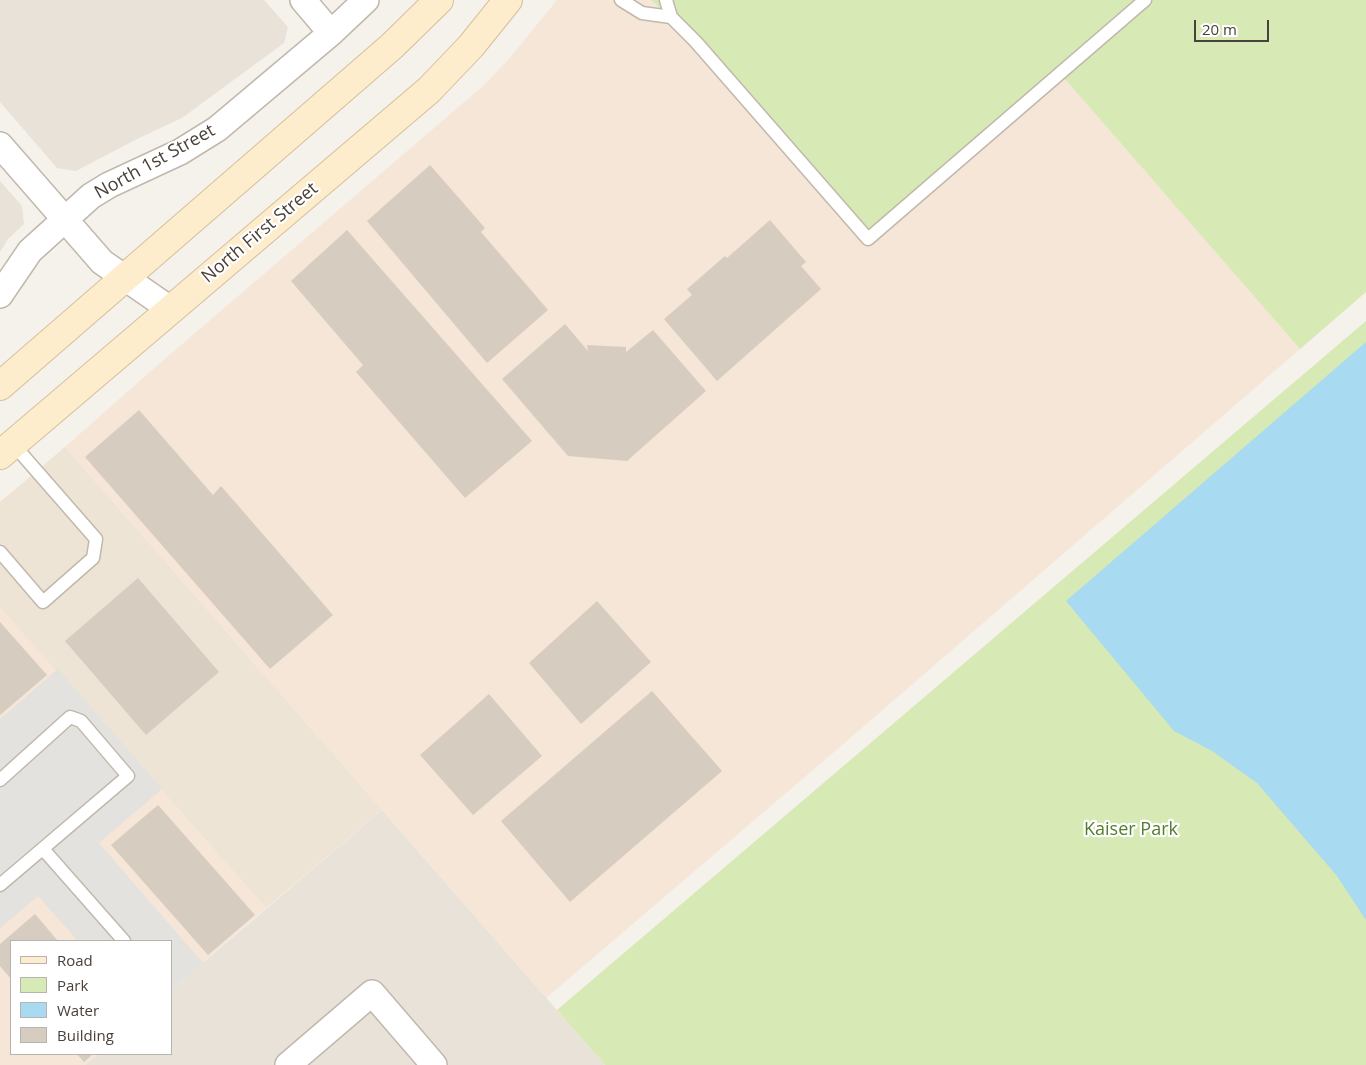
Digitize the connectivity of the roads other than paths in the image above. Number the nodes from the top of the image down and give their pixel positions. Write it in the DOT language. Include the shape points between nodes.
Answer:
graph roads {
  1 [pos="303,0"];
  2 [pos="366,0"];
  3 [pos="439,0"];
  4 [pos="508,0"];
  5 [pos="621,0"];
  6 [pos="666,0"];
  7 [pos="1145,0"];
  8 [pos="671,17"];
  9 [pos="331,33"];
  10 [pos="0,145"];
  11 [pos="66,220"];
  12 [pos="125,279"];
  13 [pos="0,295"];
  14 [pos="170,309"];
  15 [pos="0,386"];
  16 [pos="6,449"];
  17 [pos="0,552"];
  18 [pos="0,780"];
  19 [pos="43,849"];
  20 [pos="0,885"];
  21 [pos="123,940"];
  22 [pos="288,1065"];
  23 [pos="434,1065"];
  1 -- 9 [label="street"];
  2 -- 9 [label="street, North 1st Street"];
  3 -- 12 [label="main road" via="392,46"];
  4 -- 14 [label="main road, North First Street" via="471,46 429,90"];
  5 -- 8 [label="lane" via="642,13"];
  6 -- 8 [label="lane"];
  7 -- 8 [label="lane" via="868,239"];
  9 -- 11 [label="street, North 1st Street" via="217,129 180,152 109,185 91,196"];
  10 -- 11 [label="street"];
  11 -- 12 [label="street" via="102,262"];
  11 -- 13 [label="street, North 1st Street" via="30,251"];
  12 -- 14 [label="street"];
  12 -- 15 [label="main road"];
  14 -- 16 [label="main road, North First Street"];
  16 -- 17 [label="lane" via="96,539 93,558 43,602"];
  18 -- 19 [label="lane" via="70,717 81,721 128,776"];
  19 -- 20 [label="lane"];
  19 -- 21 [label="lane"];
  22 -- 23 [label="street" via="372,993"];
}
